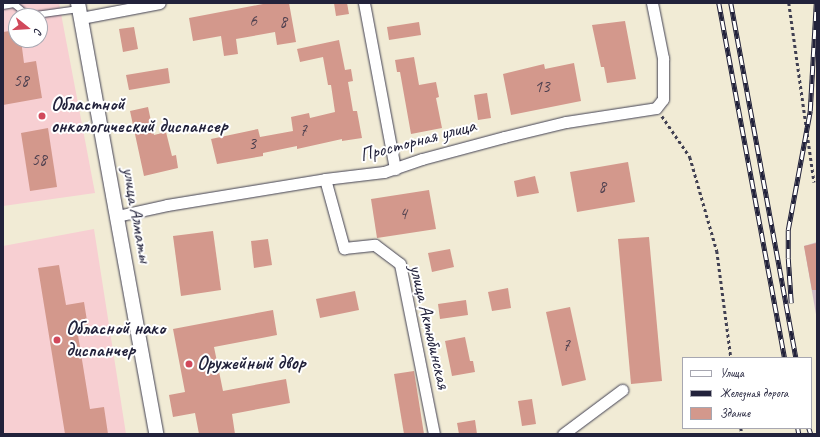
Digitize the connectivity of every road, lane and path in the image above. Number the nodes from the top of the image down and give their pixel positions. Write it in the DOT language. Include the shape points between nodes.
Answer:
graph roads {
  1 [pos="160,3"];
  2 [pos="364,3"];
  3 [pos="652,3"];
  4 [pos="789,3"];
  5 [pos="14,4"];
  6 [pos="3,6"];
  7 [pos="80,10"];
  8 [pos="656,108"];
  9 [pos="395,169"];
  10 [pos="325,179"];
  11 [pos="814,182"];
  12 [pos="117,216"];
  13 [pos="731,357"];
  14 [pos="622,390"];
  15 [pos="156,434"];
  16 [pos="434,434"];
  17 [pos="563,434"];
  1 -- 7 [label="street"];
  2 -- 9 [label="street"];
  3 -- 8 [label="street" via="663,58 663,99"];
  4 -- 11 [label="path"];
  5 -- 6 [label="lane"];
  5 -- 7 [label="lane" via="29,16"];
  7 -- 12 [label="street, улица Алматы"];
  8 -- 9 [label="street, Просторная улица" via="566,122 422,159"];
  8 -- 13 [label="path" via="690,157 717,251"];
  9 -- 10 [label="street, Просторная улица"];
  10 -- 12 [label="street, Просторная улица" via="167,205"];
  10 -- 16 [label="street, улица Актюбинская" via="344,248 375,245 400,264"];
  12 -- 15 [label="street, улица Алматы"];
  14 -- 17 [label="street"];
}
